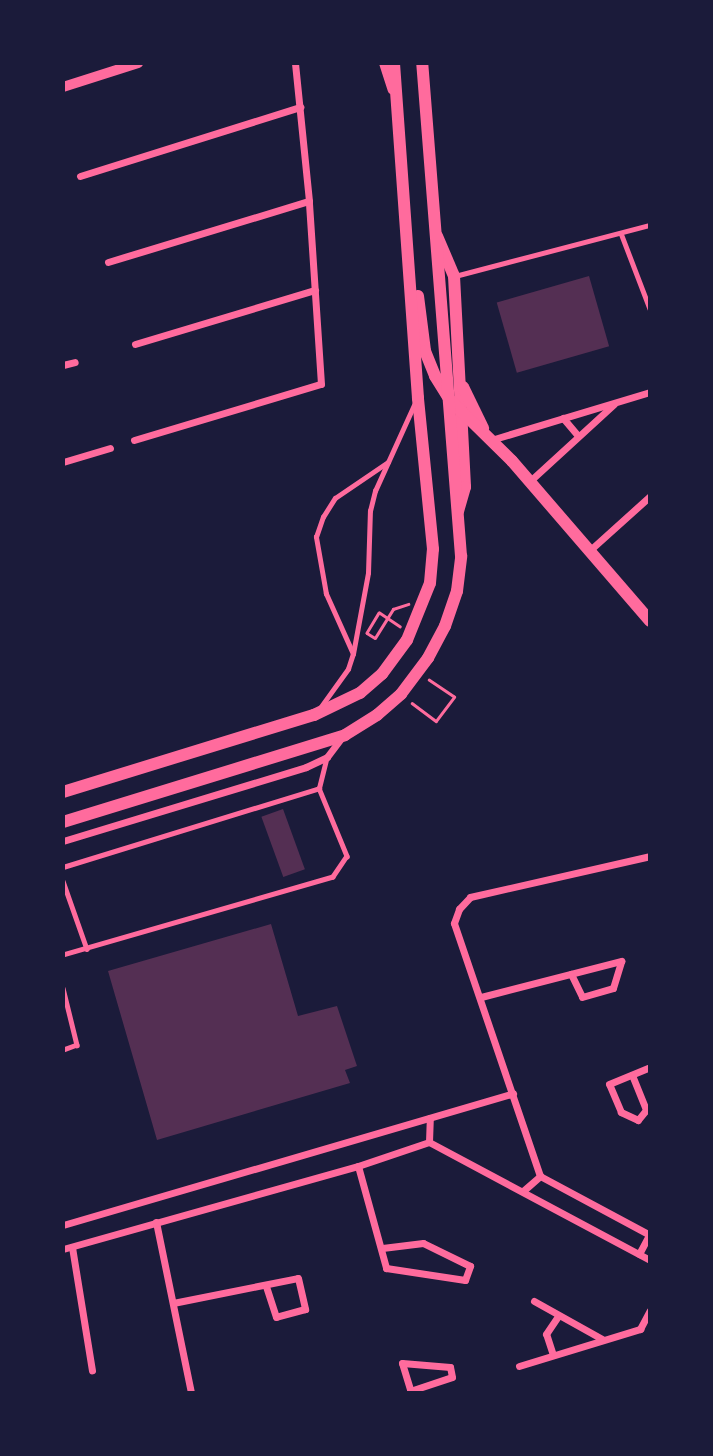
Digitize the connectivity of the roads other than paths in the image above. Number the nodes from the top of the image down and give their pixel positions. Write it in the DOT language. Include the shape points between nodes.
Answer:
graph roads {
  1 [pos="138,63"];
  2 [pos="295,63"];
  3 [pos="384,63"];
  4 [pos="394,63"];
  5 [pos="422,63"];
  6 [pos="63,87"];
  7 [pos="397,102"];
  8 [pos="300,107"];
  9 [pos="80,176"];
  10 [pos="309,201"];
  11 [pos="650,225"];
  12 [pos="435,232"];
  13 [pos="621,233"];
  14 [pos="108,262"];
  15 [pos="409,265"];
  16 [pos="454,276"];
  17 [pos="315,290"];
  18 [pos="650,309"];
  19 [pos="135,344"];
  20 [pos="75,362"];
  21 [pos="63,365"];
  22 [pos="460,380"];
  23 [pos="650,392"];
  24 [pos="418,398"];
  25 [pos="449,399"];
  26 [pos="617,401"];
  27 [pos="463,413"];
  28 [pos="563,418"];
  29 [pos="578,436"];
  30 [pos="134,440"];
  31 [pos="490,440"];
  32 [pos="110,448"];
  33 [pos="463,449"];
  34 [pos="63,462"];
  35 [pos="389,462"];
  36 [pos="530,481"];
  37 [pos="650,496"];
  38 [pos="458,511"];
  39 [pos="589,551"];
  40 [pos="650,621"];
  41 [pos="353,654"];
  42 [pos="314,715"];
  43 [pos="345,735"];
  44 [pos="327,757"];
  45 [pos="319,789"];
  46 [pos="63,792"];
  47 [pos="63,822"];
  48 [pos="63,841"];
  49 [pos="650,856"];
  50 [pos="63,867"];
  51 [pos="63,880"];
  52 [pos="87,949"];
  53 [pos="63,955"];
  54 [pos="571,974"];
  55 [pos="63,991"];
  56 [pos="481,997"];
  57 [pos="63,1050"];
  58 [pos="650,1067"];
  59 [pos="632,1075"];
  60 [pos="513,1093"];
  61 [pos="430,1118"];
  62 [pos="429,1142"];
  63 [pos="358,1166"];
  64 [pos="540,1176"];
  65 [pos="523,1191"];
  66 [pos="156,1222"];
  67 [pos="63,1225"];
  68 [pos="649,1235"];
  69 [pos="72,1247"];
  70 [pos="382,1248"];
  71 [pos="63,1249"];
  72 [pos="639,1254"];
  73 [pos="650,1260"];
  74 [pos="266,1287"];
  75 [pos="534,1301"];
  76 [pos="173,1303"];
  77 [pos="650,1310"];
  78 [pos="558,1316"];
  79 [pos="603,1339"];
  80 [pos="553,1355"];
  81 [pos="519,1366"];
  82 [pos="92,1370"];
  83 [pos="411,1392"];
  84 [pos="191,1393"];
  1 -- 6 [label="street"];
  2 -- 8 [label="street"];
  3 -- 7 [label="street"];
  4 -- 7 [label="main road"];
  5 -- 12 [label="main road"];
  7 -- 15 [label="main road"];
  8 -- 9 [label="street"];
  8 -- 10 [label="street"];
  10 -- 14 [label="street"];
  10 -- 17 [label="street"];
  11 -- 13 [label="lane"];
  12 -- 16 [label="main road"];
  12 -- 25 [label="main road"];
  13 -- 16 [label="lane"];
  13 -- 18 [label="lane"];
  15 -- 24 [label="main road"];
  15 -- 25 [label="main road" via="425,351"];
  16 -- 22 [label="main road"];
  17 -- 19 [label="street"];
  17 -- 30 [label="street" via="321,384"];
  20 -- 21 [label="street"];
  22 -- 27 [label="main road"];
  22 -- 31 [label="main road"];
  23 -- 26 [label="street"];
  24 -- 35 [label="lane"];
  24 -- 42 [label="main road" via="433,550 430,583 407,640 382,674 360,693"];
  25 -- 27 [label="main road"];
  25 -- 38 [label="main road"];
  26 -- 28 [label="street"];
  26 -- 29 [label="street"];
  27 -- 31 [label="main road"];
  27 -- 33 [label="main road"];
  28 -- 29 [label="street"];
  28 -- 31 [label="street"];
  29 -- 36 [label="street"];
  31 -- 33 [label="main road" via="471,442"];
  31 -- 36 [label="main road"];
  32 -- 34 [label="street"];
  33 -- 38 [label="main road" via="465,486"];
  35 -- 41 [label="lane" via="370,511 368,573"];
  35 -- 41 [label="lane" via="335,498 316,537 326,594"];
  36 -- 39 [label="main road"];
  37 -- 39 [label="street"];
  38 -- 43 [label="main road" via="461,556 457,591 445,626 401,694"];
  39 -- 40 [label="main road"];
  41 -- 42 [label="lane" via="334,691"];
  42 -- 46 [label="main road"];
  43 -- 44 [label="street"];
  43 -- 47 [label="main road"];
  44 -- 45 [label="lane"];
  44 -- 48 [label="street"];
  45 -- 50 [label="lane"];
  45 -- 52 [label="lane" via="348,856 333,877"];
  49 -- 56 [label="street" via="470,898 458,909 454,923"];
  51 -- 52 [label="lane"];
  52 -- 53 [label="lane"];
  54 -- 54 [label="street" via="582,997 613,988 621,961"];
  54 -- 56 [label="street"];
  55 -- 57 [label="lane" via="77,1045"];
  56 -- 60 [label="street"];
  58 -- 59 [label="street"];
  59 -- 59 [label="street" via="609,1084 621,1112 638,1120 646,1110"];
  60 -- 61 [label="street"];
  60 -- 64 [label="street"];
  61 -- 62 [label="street"];
  61 -- 67 [label="street"];
  62 -- 63 [label="street"];
  62 -- 65 [label="street"];
  63 -- 66 [label="street"];
  63 -- 70 [label="street"];
  64 -- 65 [label="street"];
  64 -- 68 [label="street"];
  65 -- 72 [label="street"];
  66 -- 69 [label="street"];
  66 -- 76 [label="street"];
  68 -- 72 [label="street"];
  69 -- 71 [label="street"];
  69 -- 82 [label="street"];
  70 -- 70 [label="street" via="386,1268 465,1280 470,1266 423,1243"];
  72 -- 73 [label="street"];
  74 -- 74 [label="street" via="298,1278 305,1309 276,1317"];
  74 -- 76 [label="street"];
  75 -- 78 [label="street"];
  76 -- 84 [label="street"];
  77 -- 79 [label="street" via="640,1329"];
  78 -- 79 [label="street"];
  78 -- 80 [label="street" via="546,1334"];
  79 -- 80 [label="street"];
  80 -- 81 [label="street"];
  83 -- 83 [label="street" via="402,1363 450,1367 452,1377"];
}
